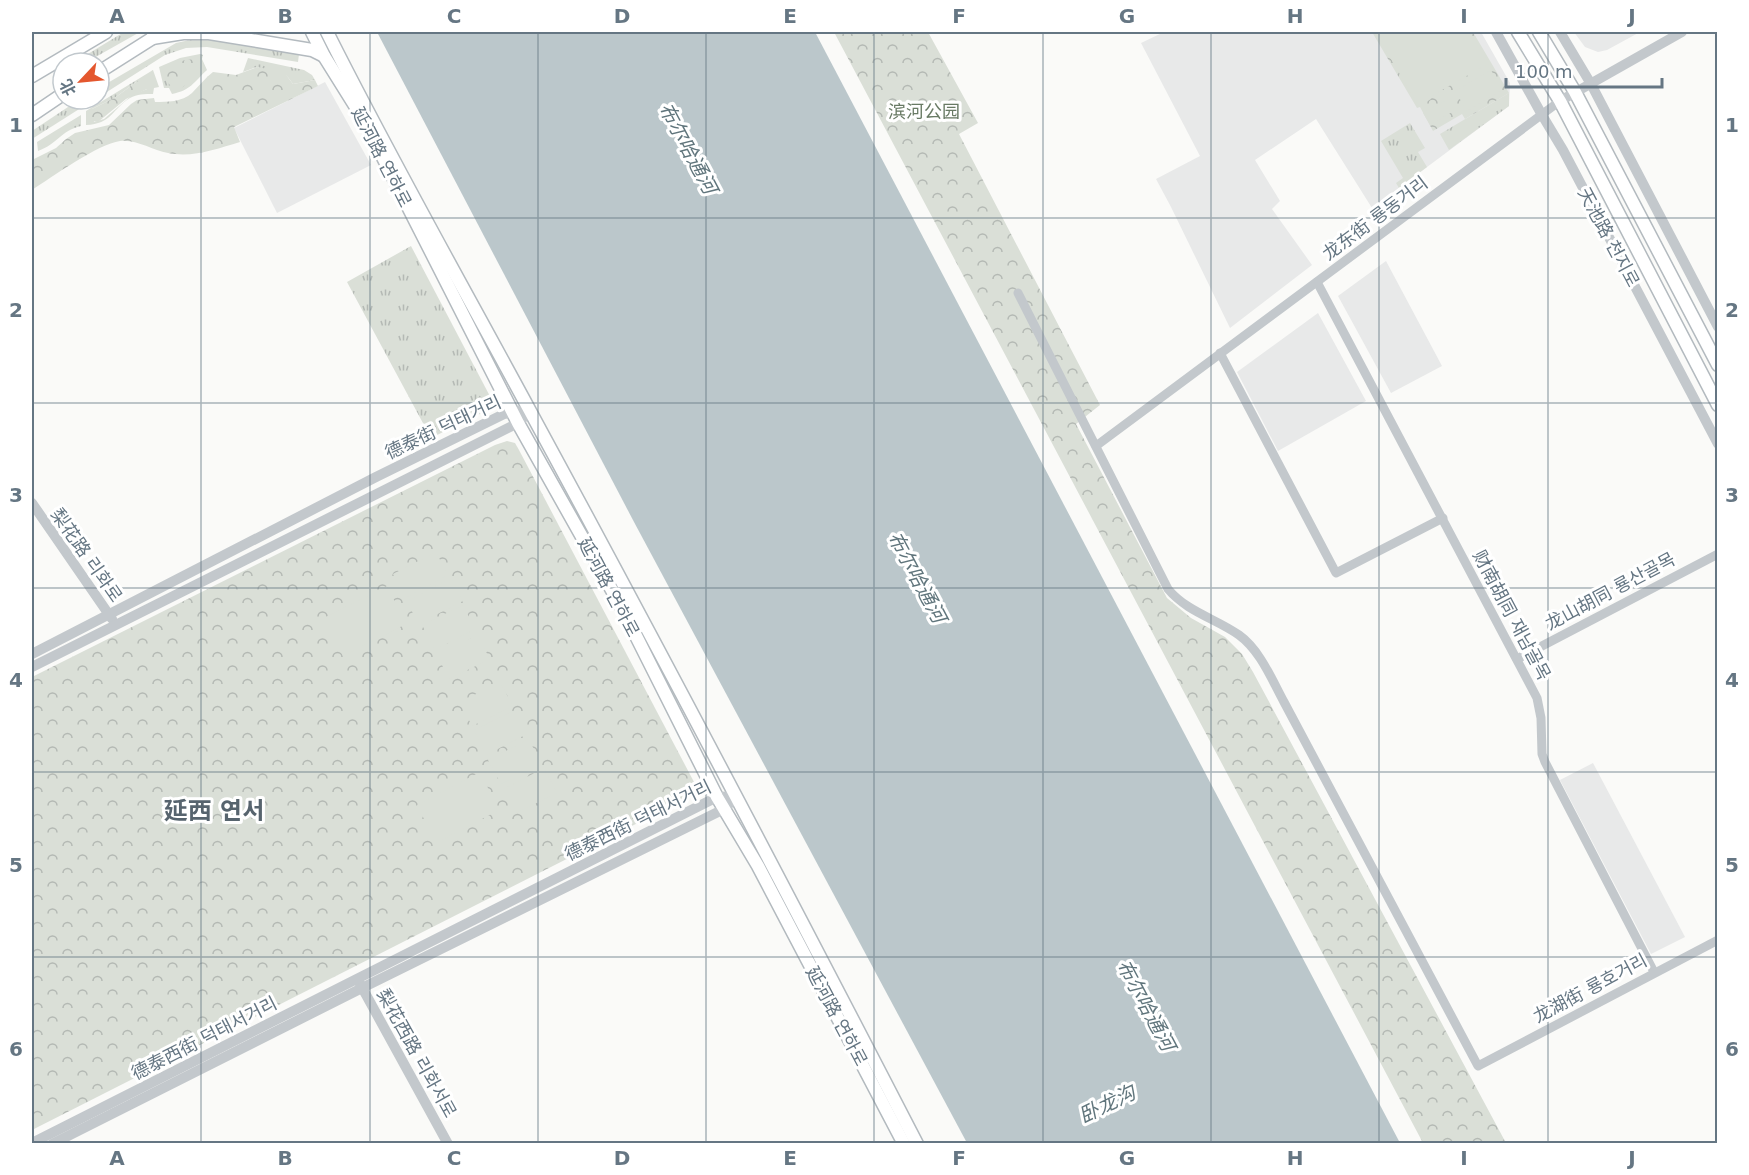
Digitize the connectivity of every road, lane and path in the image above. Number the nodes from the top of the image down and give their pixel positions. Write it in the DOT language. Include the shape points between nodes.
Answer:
graph roads {
  1 [pos="106,32"];
  2 [pos="312,32"];
  3 [pos="327,32"];
  4 [pos="1496,32"];
  5 [pos="1518,32"];
  6 [pos="1539,32"];
  7 [pos="1560,32"];
  8 [pos="1682,32"];
  9 [pos="157,35"];
  10 [pos="324,56"];
  11 [pos="111,64"];
  12 [pos="32,76"];
  13 [pos="1591,84"];
  14 [pos="1575,92"];
  15 [pos="1560,101"];
  16 [pos="51,102"];
  17 [pos="32,115"];
  18 [pos="1542,115"];
  19 [pos="1317,282"];
  20 [pos="1018,293"];
  21 [pos="1718,327"];
  22 [pos="1220,354"];
  23 [pos="1718,365"];
  24 [pos="1718,405"];
  25 [pos="530,411"];
  26 [pos="516,417"];
  27 [pos="1718,444"];
  28 [pos="1096,446"];
  29 [pos="32,503"];
  30 [pos="1443,518"];
  31 [pos="1718,554"];
  32 [pos="109,615"];
  33 [pos="116,624"];
  34 [pos="32,654"];
  35 [pos="1517,658"];
  36 [pos="32,667"];
  37 [pos="735,796"];
  38 [pos="717,797"];
  39 [pos="724,809"];
  40 [pos="1718,940"];
  41 [pos="1654,972"];
  42 [pos="360,983"];
  43 [pos="32,1143"];
  44 [pos="52,1143"];
  45 [pos="448,1143"];
  46 [pos="904,1143"];
  47 [pos="917,1143"];
  1 -- 12 [label="main road"];
  2 -- 10 [label="main road, 延河路 연하로"];
  3 -- 25 [label="main road, 延河路 연하로"];
  4 -- 18 [label="street, 天池路 천지로"];
  5 -- 15 [label="main road, 天池路 천지로"];
  6 -- 14 [label="main road, 天池路 천지로"];
  7 -- 13 [label="street"];
  8 -- 13 [label="street, 龙东街 룡동거리"];
  9 -- 10 [label="main road" via="209,33 312,50"];
  9 -- 11 [label="main road"];
  10 -- 26 [label="main road, 延河路 연하로" via="364,120"];
  13 -- 14 [label="street, 龙东街 룡동거리"];
  13 -- 21 [label="street"];
  14 -- 15 [label="street, 龙东街 룡동거리"];
  14 -- 23 [label="main road, 天池路 천지로"];
  15 -- 18 [label="street, 龙东街 룡동거리"];
  15 -- 24 [label="main road, 天池路 천지로"];
  16 -- 17 [label="main road"];
  18 -- 19 [label="street, 龙东街 룡동거리"];
  18 -- 27 [label="street, 天池路 천지로"];
  19 -- 22 [label="street, 龙东街 룡동거리"];
  19 -- 30 [label="street, 财南胡同 재남골목"];
  20 -- 28 [label="street"];
  22 -- 28 [label="street, 龙东街 룡동거리"];
  22 -- 30 [label="street" via="1336,573"];
  25 -- 26 [label="street, 德泰街 덕태거리"];
  25 -- 37 [label="main road, 延河路 연하로"];
  26 -- 32 [label="street, 德泰街 덕태거리" via="504,414"];
  26 -- 33 [label="street, 德泰街 덕태거리"];
  26 -- 38 [label="main road, 延河路 연하로" via="622,608"];
  28 -- 41 [label="street, 龙湖街 룡호거리" via="1168,589 1175,598 1240,636 1259,657 1478,1066"];
  29 -- 32 [label="street, 梨花路 리화로"];
  30 -- 35 [label="street, 财南胡同 재남골목"];
  31 -- 35 [label="street, 龙山胡同 룡산골목"];
  32 -- 33 [label="street, 梨花路 리화로"];
  32 -- 34 [label="street, 德泰街 덕태거리"];
  33 -- 36 [label="street, 德泰街 덕태거리"];
  35 -- 41 [label="street, 财南胡同 재남골목" via="1537,698 1545,762"];
  37 -- 38 [label="street, 德泰西街 덕태서거리"];
  37 -- 39 [label="street, 德泰西街 덕태서거리"];
  37 -- 47 [label="main road, 延河路 연하로"];
  38 -- 39 [label="main road, 延河路 연하로"];
  38 -- 42 [label="street, 德泰西街 덕태서거리"];
  39 -- 42 [label="street, 德泰西街 덕태서거리"];
  39 -- 46 [label="main road, 延河路 연하로"];
  40 -- 41 [label="street, 龙湖街 룡호거리"];
  42 -- 43 [label="street, 德泰西街 덕태서거리"];
  42 -- 44 [label="street, 德泰西街 덕태서거리"];
  42 -- 45 [label="street, 梨花西路 리화서로"];
}
